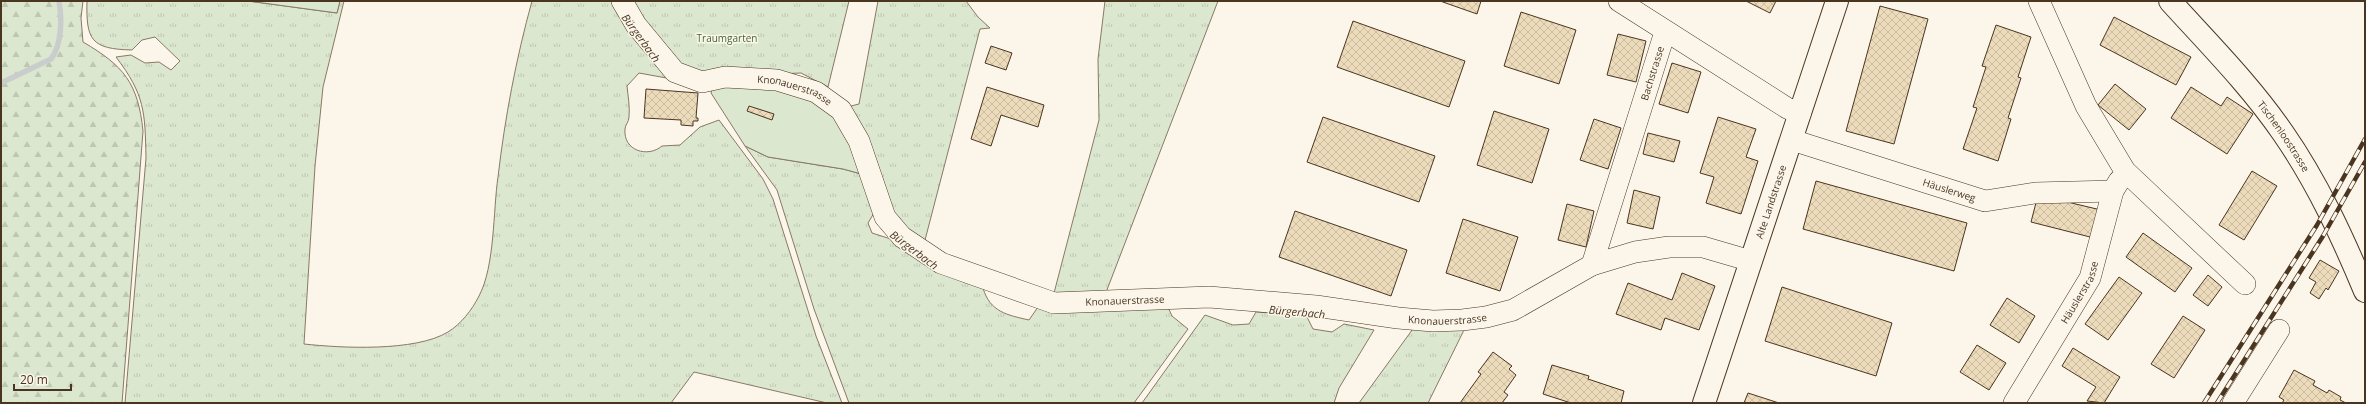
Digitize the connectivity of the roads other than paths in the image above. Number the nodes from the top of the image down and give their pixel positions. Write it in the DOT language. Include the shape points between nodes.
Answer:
graph roads {
  1 [pos="622,1"];
  2 [pos="1619,1"];
  3 [pos="1837,1"];
  4 [pos="2039,1"];
  5 [pos="2170,1"];
  6 [pos="1666,32"];
  7 [pos="1800,114"];
  8 [pos="1792,140"];
  9 [pos="2125,171"];
  10 [pos="2113,191"];
  11 [pos="1752,261"];
  12 [pos="1592,265"];
  13 [pos="2245,284"];
  14 [pos="2365,292"];
  15 [pos="2279,330"];
  16 [pos="1704,403"];
  17 [pos="2014,403"];
  18 [pos="2233,403"];
  1 -- 12 [label="street, Knonauerstrasse" via="636,25 675,72 702,82 725,77 777,80 816,92 841,110 859,141 885,217 902,237 941,263 1054,303 1209,297 1316,306 1398,318 1462,320 1513,310"];
  2 -- 6 [label="street"];
  3 -- 7 [label="main road, Alte Landstrasse"];
  4 -- 9 [label="street" via="2086,106"];
  5 -- 14 [label="main road, Tischenloostrasse" via="2227,63 2282,133 2335,222"];
  6 -- 7 [label="street, Bachstrasse"];
  6 -- 12 [label="street, Bachstrasse"];
  7 -- 8 [label="main road, Alte Landstrasse"];
  8 -- 10 [label="street, Häuslerweg" via="1985,201 2036,193"];
  8 -- 11 [label="main road, Alte Landstrasse"];
  9 -- 10 [label="street, Häuslerstrasse"];
  9 -- 13 [label="street"];
  10 -- 17 [label="street, Häuslerstrasse" via="2090,278"];
  11 -- 12 [label="street, Knonauerstrasse" via="1703,248 1669,247 1635,252"];
  11 -- 16 [label="main road, Alte Landstrasse"];
  15 -- 18 [label="street"];
}
